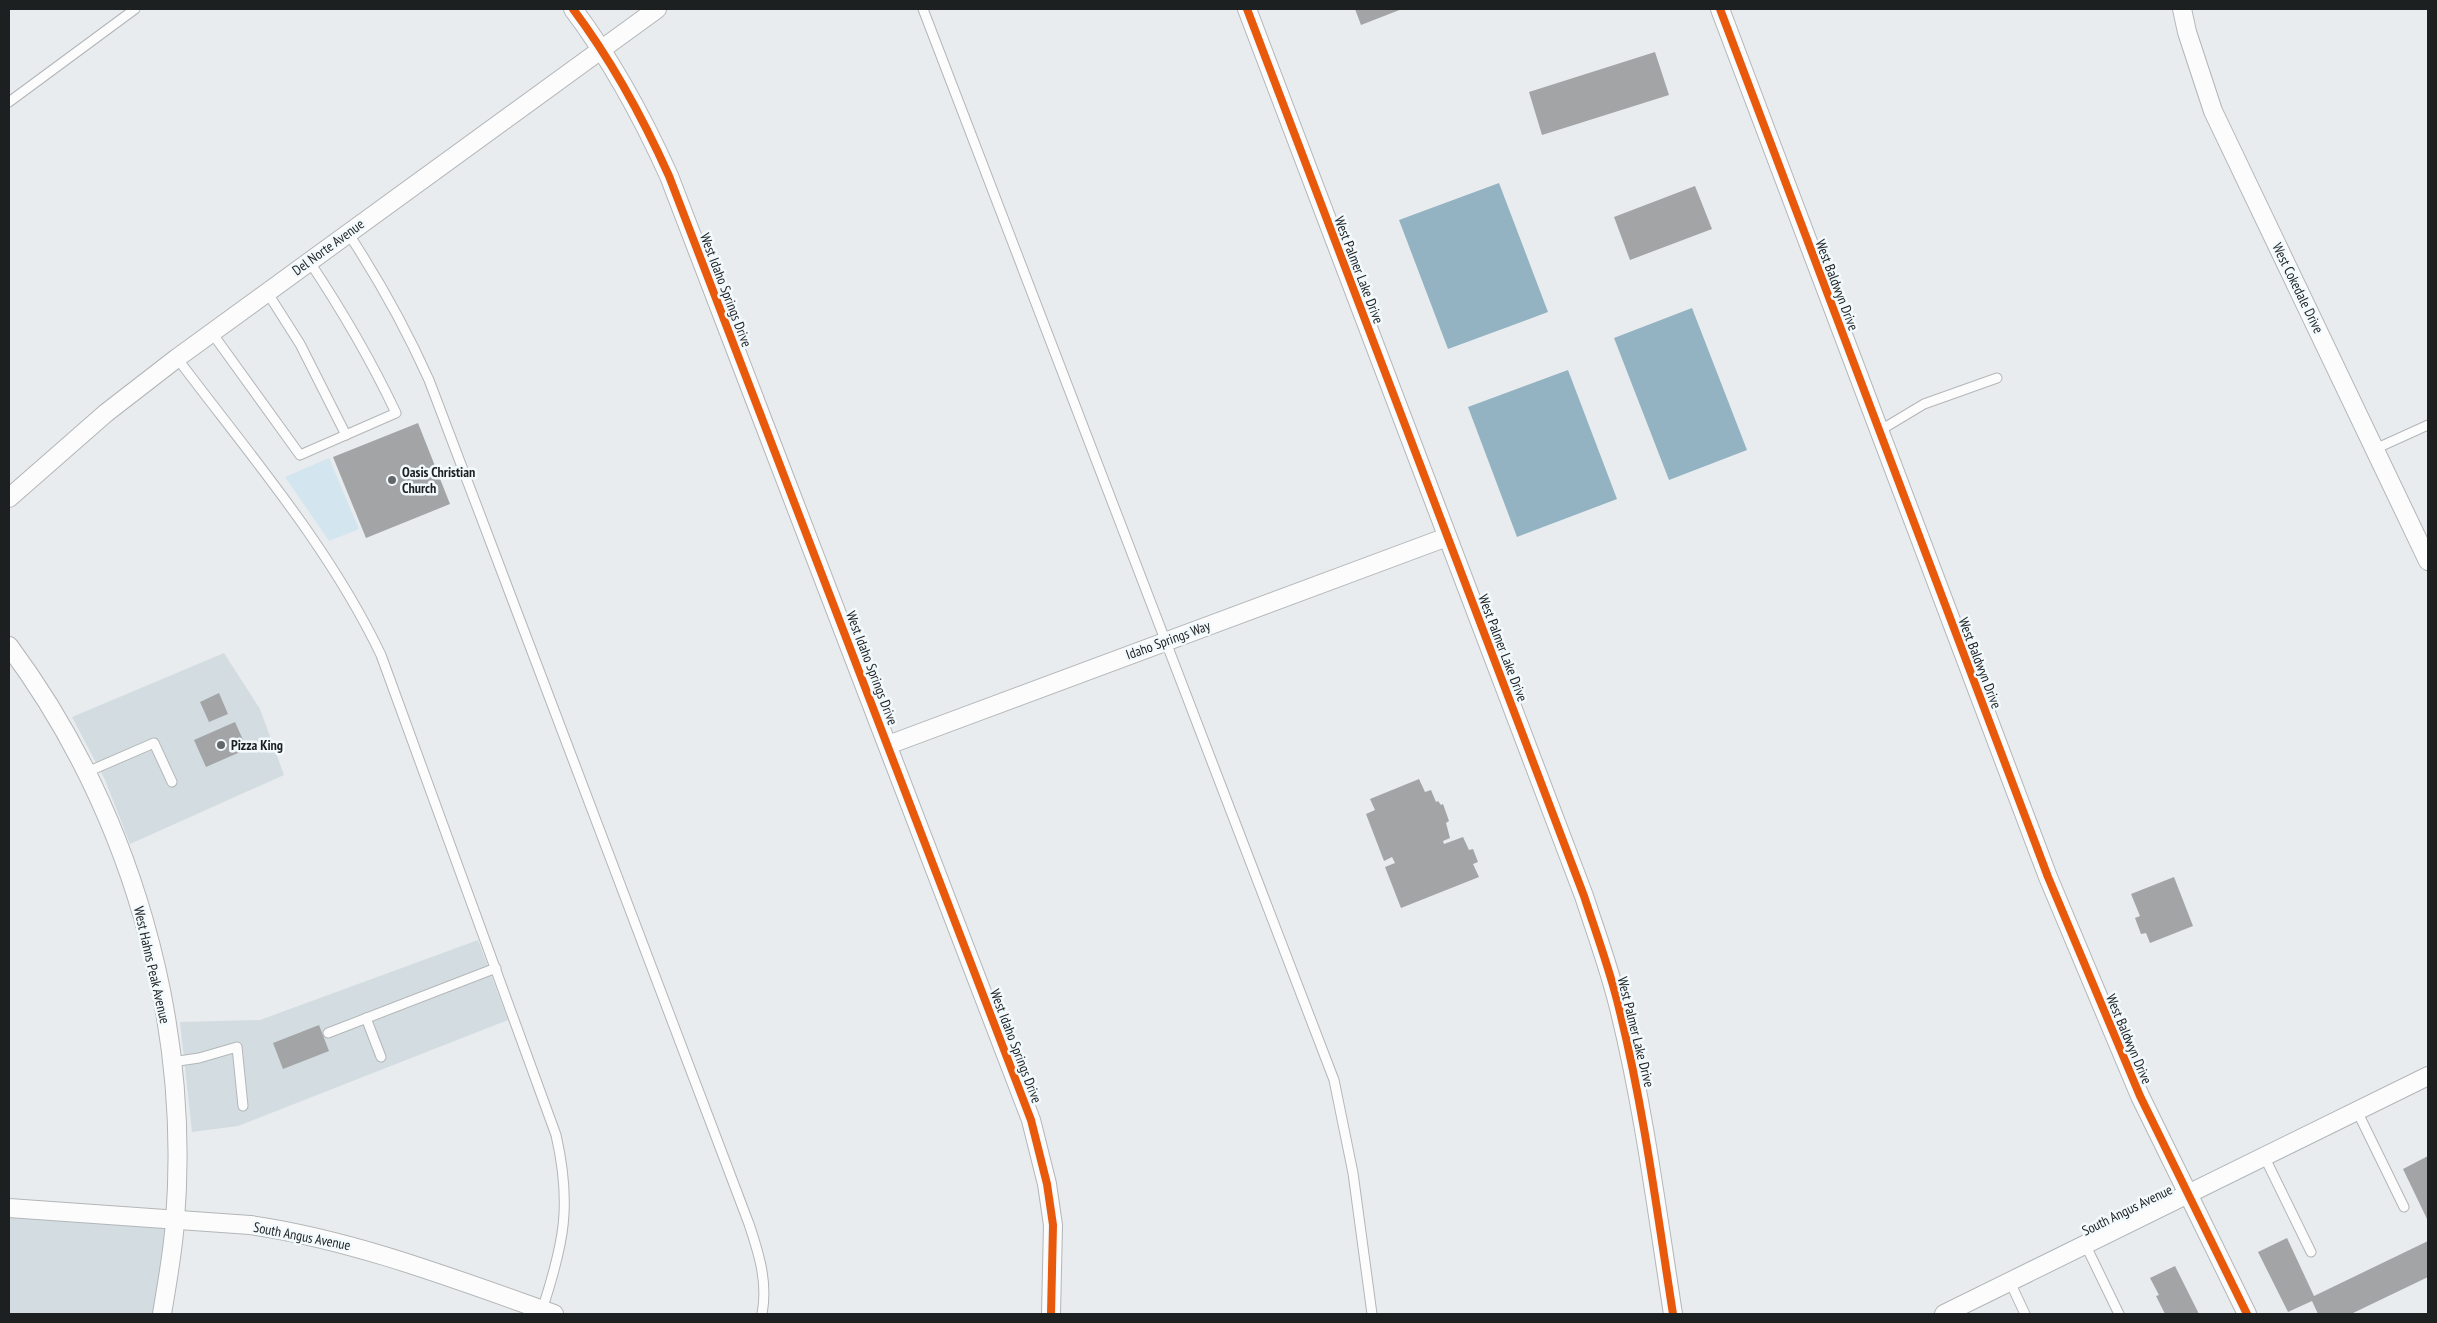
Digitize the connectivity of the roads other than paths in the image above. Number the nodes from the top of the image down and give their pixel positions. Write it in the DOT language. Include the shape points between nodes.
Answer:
graph roads {
  1 [pos="135,9"];
  2 [pos="573,9"];
  3 [pos="658,9"];
  4 [pos="923,9"];
  5 [pos="1247,9"];
  6 [pos="1720,9"];
  7 [pos="2182,9"];
  8 [pos="602,48"];
  9 [pos="9,102"];
  10 [pos="348,233"];
  11 [pos="309,261"];
  12 [pos="267,292"];
  13 [pos="212,333"];
  14 [pos="177,358"];
  15 [pos="1997,378"];
  16 [pos="2428,425"];
  17 [pos="1879,431"];
  18 [pos="346,435"];
  19 [pos="2375,449"];
  20 [pos="9,498"];
  21 [pos="1448,537"];
  22 [pos="2428,561"];
  23 [pos="1166,641"];
  24 [pos="9,646"];
  25 [pos="888,745"];
  26 [pos="87,772"];
  27 [pos="172,782"];
  28 [pos="496,968"];
  29 [pos="366,1018"];
  30 [pos="328,1033"];
  31 [pos="381,1057"];
  32 [pos="172,1062"];
  33 [pos="2428,1076"];
  34 [pos="243,1106"];
  35 [pos="2357,1111"];
  36 [pos="2264,1156"];
  37 [pos="2186,1194"];
  38 [pos="2404,1207"];
  39 [pos="9,1208"];
  40 [pos="176,1221"];
  41 [pos="2086,1244"];
  42 [pos="2311,1252"];
  43 [pos="2010,1282"];
  44 [pos="548,1312"];
  45 [pos="162,1314"];
  46 [pos="762,1314"];
  47 [pos="1051,1314"];
  48 [pos="1372,1314"];
  49 [pos="1673,1314"];
  50 [pos="1944,1314"];
  51 [pos="2026,1314"];
  52 [pos="2119,1314"];
  53 [pos="2247,1314"];
  1 -- 9 [label="lane"];
  2 -- 8 [label="street, West Idaho Springs Drive"];
  3 -- 8 [label="street, Del Norte Avenue"];
  4 -- 23 [label="lane"];
  5 -- 21 [label="street, West Palmer Lake Drive"];
  6 -- 17 [label="street, West Baldwyn Drive"];
  7 -- 19 [label="street, West Cokedale Drive" via="2213,111"];
  8 -- 10 [label="street, Del Norte Avenue"];
  8 -- 25 [label="street, West Idaho Springs Drive" via="650,133 669,176"];
  10 -- 11 [label="street, Del Norte Avenue"];
  10 -- 46 [label="lane" via="374,272 429,380 750,1224 764,1277"];
  11 -- 12 [label="street, Del Norte Avenue"];
  11 -- 18 [label="lane" via="370,358 396,413"];
  12 -- 13 [label="street, Del Norte Avenue"];
  12 -- 18 [label="lane" via="300,344"];
  13 -- 14 [label="street, Del Norte Avenue"];
  13 -- 18 [label="lane" via="300,455"];
  14 -- 20 [label="street, Del Norte Avenue" via="106,413"];
  14 -- 28 [label="lane" via="331,564 362,615 381,655"];
  15 -- 17 [label="lane" via="1924,404"];
  16 -- 19 [label="lane"];
  17 -- 37 [label="street, West Baldwyn Drive" via="2048,878 2140,1096"];
  19 -- 22 [label="street, West Cokedale Drive"];
  21 -- 23 [label="street, Idaho Springs Way"];
  21 -- 49 [label="street, West Palmer Lake Drive" via="1584,896 1619,1006 1640,1100"];
  23 -- 25 [label="street, Idaho Springs Way"];
  23 -- 48 [label="lane" via="1334,1080 1353,1173"];
  24 -- 26 [label="street, West Hahns Peak Avenue" via="50,706"];
  25 -- 47 [label="street, West Idaho Springs Drive" via="1027,1111 1040,1154 1053,1225"];
  26 -- 27 [label="lane" via="154,743"];
  26 -- 32 [label="street, West Hahns Peak Avenue" via="118,842 148,935 160,984"];
  28 -- 29 [label="lane"];
  28 -- 44 [label="lane" via="556,1135 564,1168 563,1235"];
  29 -- 30 [label="lane"];
  29 -- 31 [label="lane"];
  32 -- 34 [label="lane" via="237,1047"];
  32 -- 40 [label="street, West Hahns Peak Avenue" via="176,1118"];
  33 -- 35 [label="street, South Angus Avenue"];
  35 -- 36 [label="street, South Angus Avenue"];
  35 -- 38 [label="lane"];
  36 -- 37 [label="street, South Angus Avenue"];
  36 -- 42 [label="lane"];
  37 -- 41 [label="street, South Angus Avenue"];
  37 -- 53 [label="street, West Baldwyn Drive"];
  39 -- 40 [label="street, South Angus Avenue"];
  40 -- 44 [label="street, South Angus Avenue" via="250,1225 329,1239"];
  40 -- 45 [label="street, West Hahns Peak Avenue"];
  41 -- 43 [label="street, South Angus Avenue"];
  41 -- 52 [label="lane"];
  43 -- 50 [label="street, South Angus Avenue"];
  43 -- 51 [label="lane"];
}
